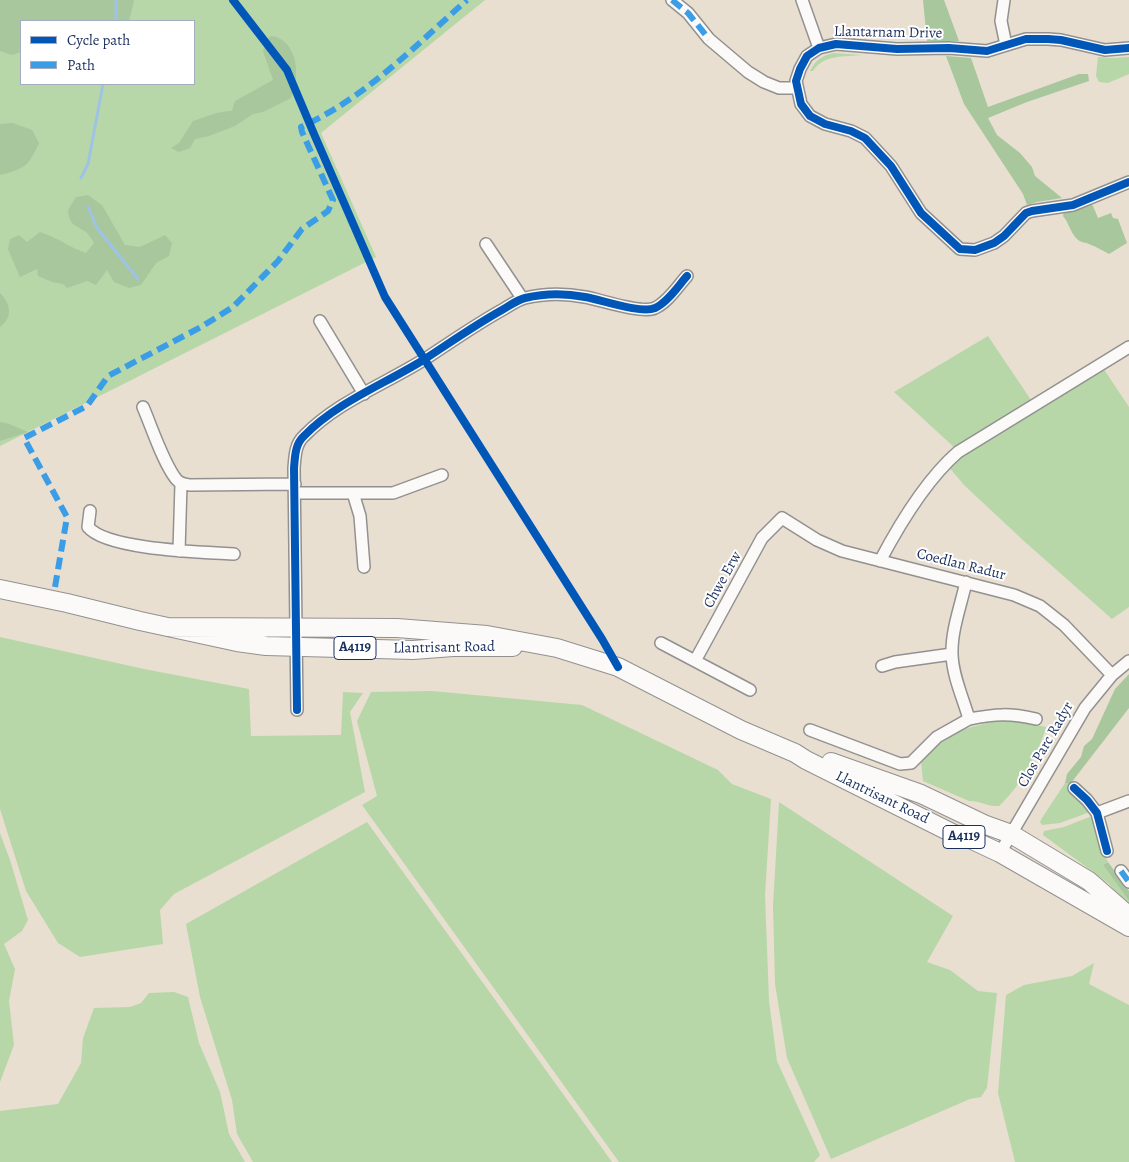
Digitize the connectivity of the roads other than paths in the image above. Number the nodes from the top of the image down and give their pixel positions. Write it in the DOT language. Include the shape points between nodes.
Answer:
graph roads {
  1 [pos="672,0"];
  2 [pos="802,0"];
  3 [pos="1004,0"];
  4 [pos="1006,45"];
  5 [pos="819,48"];
  6 [pos="1129,48"];
  7 [pos="797,88"];
  8 [pos="1129,182"];
  9 [pos="486,244"];
  10 [pos="687,276"];
  11 [pos="522,298"];
  12 [pos="320,321"];
  13 [pos="1129,347"];
  14 [pos="364,394"];
  15 [pos="144,408"];
  16 [pos="442,475"];
  17 [pos="181,484"];
  18 [pos="295,488"];
  19 [pos="353,493"];
  20 [pos="90,511"];
  21 [pos="782,518"];
  22 [pos="179,551"];
  23 [pos="234,554"];
  24 [pos="880,561"];
  25 [pos="364,567"];
  26 [pos="966,582"];
  27 [pos="0,589"];
  28 [pos="167,627"];
  29 [pos="296,627"];
  30 [pos="661,643"];
  31 [pos="544,646"];
  32 [pos="297,647"];
  33 [pos="952,654"];
  34 [pos="695,661"];
  35 [pos="1129,661"];
  36 [pos="882,666"];
  37 [pos="1112,675"];
  38 [pos="750,690"];
  39 [pos="297,710"];
  40 [pos="969,719"];
  41 [pos="1036,719"];
  42 [pos="810,730"];
  43 [pos="795,753"];
  44 [pos="1074,788"];
  45 [pos="1129,801"];
  46 [pos="1097,813"];
  47 [pos="1011,834"];
  48 [pos="1107,851"];
  49 [pos="1000,853"];
  50 [pos="1121,871"];
  51 [pos="1129,882"];
  52 [pos="1129,916"];
  53 [pos="1129,927"];
  1 -- 7 [label="street" via="688,13 709,40 748,72 772,86"];
  2 -- 5 [label="street"];
  3 -- 4 [label="street" via="1001,21"];
  4 -- 5 [label="street, Llantarnam Drive" via="980,51 844,44 828,44"];
  4 -- 6 [label="street, Llantarnam Drive" via="1026,38 1048,38 1105,50"];
  5 -- 7 [label="street, Llantarnam Drive" via="803,62 796,81"];
  7 -- 8 [label="street" via="801,104 810,116 865,138 891,166 921,213 954,245 965,250 994,244 1032,211 1073,205"];
  9 -- 11 [label="street"];
  10 -- 11 [label="street" via="662,304 648,310 565,294 547,293"];
  11 -- 14 [label="street"];
  12 -- 14 [label="street"];
  13 -- 24 [label="street" via="945,463 892,538"];
  14 -- 18 [label="street" via="327,415 302,438 296,450"];
  15 -- 17 [label="street" via="162,452"];
  16 -- 19 [label="street" via="394,493"];
  17 -- 18 [label="street"];
  17 -- 22 [label="street"];
  18 -- 19 [label="street"];
  18 -- 29 [label="street"];
  19 -- 25 [label="street" via="360,516"];
  20 -- 22 [label="street" via="88,527 101,537"];
  21 -- 24 [label="street, Coedlan Radur" via="817,540"];
  21 -- 34 [label="street, Chwe Erw" via="762,538"];
  22 -- 23 [label="street"];
  24 -- 26 [label="street, Coedlan Radur"];
  26 -- 33 [label="street" via="954,630"];
  26 -- 37 [label="street, Coedlan Radur" via="1040,606 1064,625"];
  27 -- 28 [label="main road, Llantrisant Road / A4119"];
  28 -- 29 [label="main road, Llantrisant Road / A4119"];
  28 -- 32 [label="main road, Llantrisant Road / A4119" via="236,642"];
  29 -- 31 [label="main road, Llantrisant Road / A4119" via="448,631"];
  29 -- 32 [label="street"];
  30 -- 34 [label="street"];
  31 -- 32 [label="main road, Llantrisant Road / A4119" via="413,650"];
  31 -- 43 [label="main road, Llantrisant Road / A4119" via="618,667 741,730"];
  32 -- 39 [label="street"];
  33 -- 36 [label="street"];
  33 -- 40 [label="street"];
  34 -- 38 [label="street"];
  35 -- 37 [label="street, Clos Parc Radyr"];
  37 -- 47 [label="street, Clos Parc Radyr" via="1085,708"];
  40 -- 41 [label="street" via="998,713"];
  40 -- 42 [label="street" via="937,737 911,763 900,764"];
  43 -- 47 [label="main road, Llantrisant Road / A4119" via="809,754 921,794"];
  43 -- 49 [label="main road, Llantrisant Road / A4119"];
  44 -- 46 [label="street"];
  45 -- 46 [label="street"];
  46 -- 48 [label="street"];
  47 -- 49 [label="street, Clos Parc Radyr"];
  47 -- 52 [label="main road, Llantrisant Road / A4119" via="1089,881"];
  49 -- 53 [label="main road, Llantrisant Road / A4119"];
  50 -- 51 [label="street"];
}
